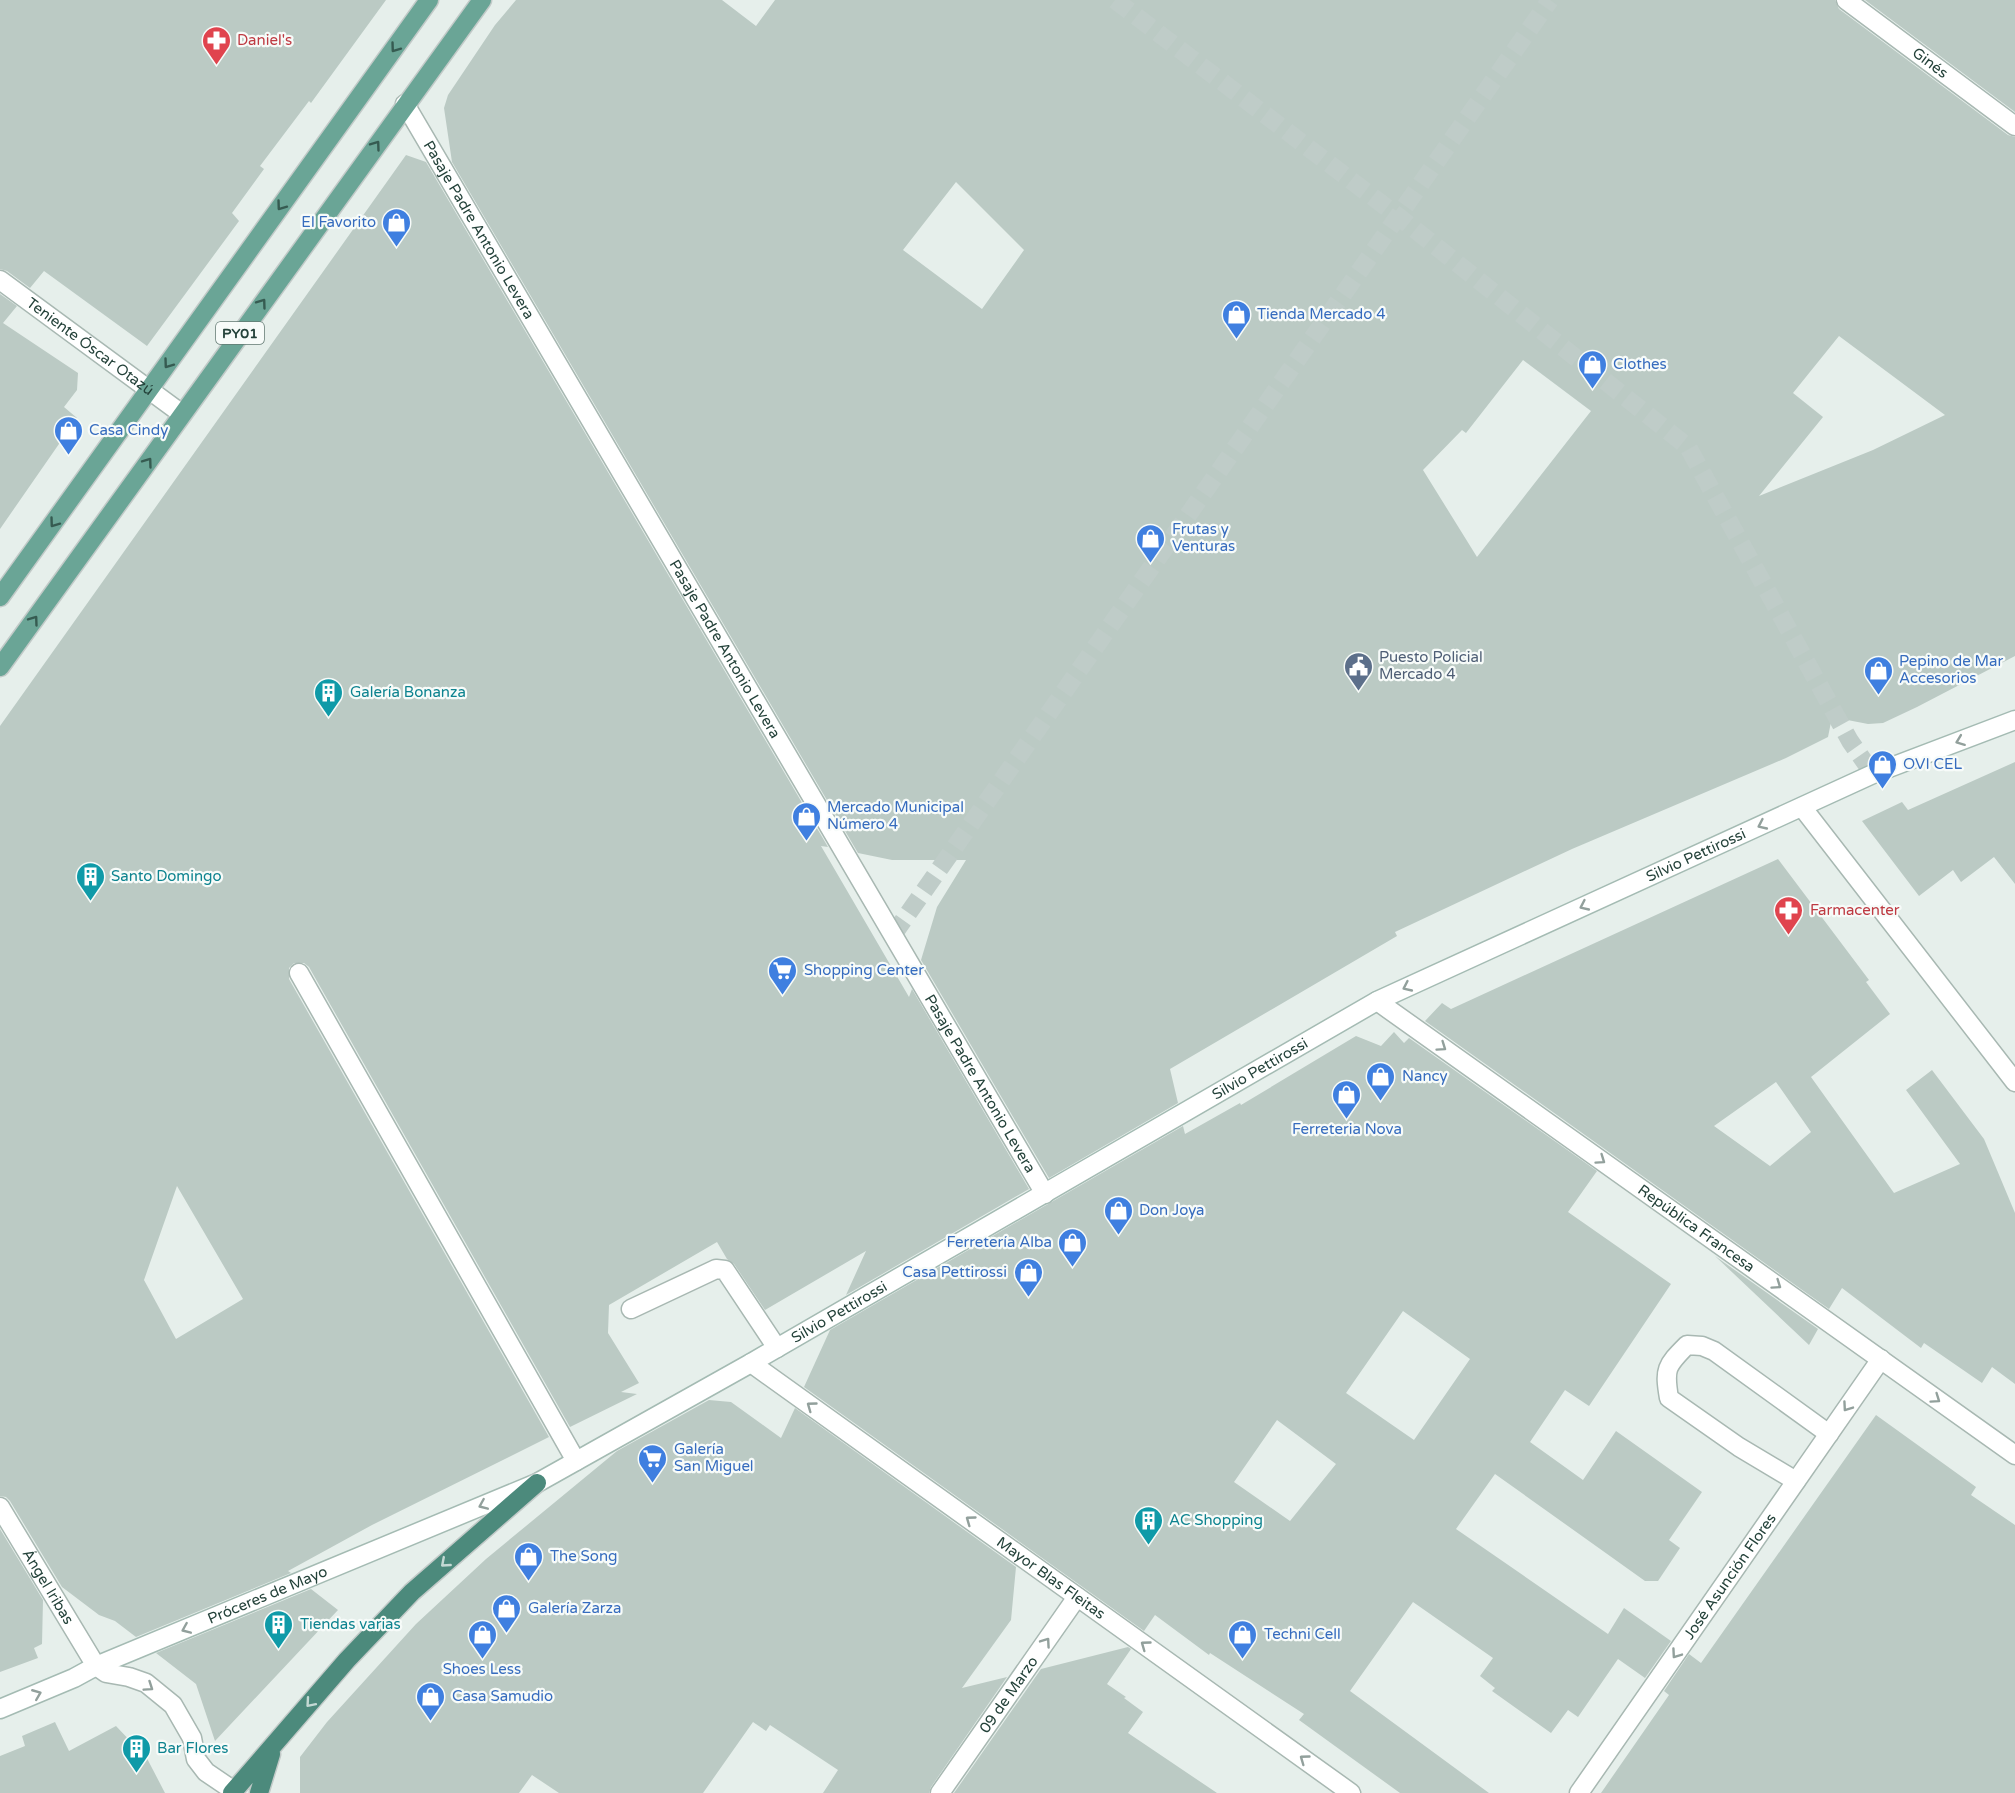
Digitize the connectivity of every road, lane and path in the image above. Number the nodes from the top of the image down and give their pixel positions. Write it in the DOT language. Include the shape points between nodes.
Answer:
graph roads {
  1 [pos="429,0"];
  2 [pos="482,0"];
  3 [pos="1846,0"];
  4 [pos="405,104"];
  5 [pos="2015,126"];
  6 [pos="0,280"];
  7 [pos="149,390"];
  8 [pos="182,414"];
  9 [pos="0,597"];
  10 [pos="0,668"];
  11 [pos="2015,720"];
  12 [pos="1802,807"];
  13 [pos="299,973"];
  14 [pos="1377,1001"];
  15 [pos="2015,1082"];
  16 [pos="1045,1194"];
  17 [pos="631,1309"];
  18 [pos="777,1348"];
  19 [pos="1881,1359"];
  20 [pos="751,1363"];
  21 [pos="1828,1434"];
  22 [pos="2015,1455"];
  23 [pos="576,1461"];
  24 [pos="1796,1481"];
  25 [pos="537,1483"];
  26 [pos="0,1507"];
  27 [pos="1077,1597"];
  28 [pos="96,1666"];
  29 [pos="0,1709"];
  30 [pos="275,1743"];
  31 [pos="233,1792"];
  32 [pos="259,1793"];
  33 [pos="940,1793"];
  34 [pos="1351,1793"];
  35 [pos="1579,1793"];
  1 -- 7 [label="main road, PY01, one-way"];
  2 -- 4 [label="main road, PY01"];
  3 -- 5 [label="street, Ginés"];
  8 -- 4 [label="main road, PY01, one-way"];
  4 -- 16 [label="street, Pasaje Padre Antonio Levera"];
  6 -- 7 [label="street, Teniente Óscar Otazú"];
  7 -- 8 [label="street, Teniente Óscar Otazú"];
  7 -- 9 [label="main road, PY01, one-way"];
  10 -- 8 [label="main road, PY01, one-way"];
  11 -- 12 [label="street, Silvio Pettirossi, one-way" via="1873,774"];
  12 -- 14 [label="street, Silvio Pettirossi, one-way"];
  12 -- 15 [label="street"];
  13 -- 23 [label="street"];
  14 -- 16 [label="street, Silvio Pettirossi"];
  14 -- 19 [label="street, República Francesa, one-way"];
  16 -- 18 [label="street, Silvio Pettirossi"];
  17 -- 18 [label="street" via="720,1268 732,1279"];
  18 -- 20 [label="street, Silvio Pettirossi"];
  19 -- 21 [label="street, José Asunción Flores, one-way"];
  19 -- 22 [label="street, República Francesa, one-way"];
  20 -- 23 [label="street, Silvio Pettirossi"];
  27 -- 20 [label="street, Mayor Blas Fleitas, one-way"];
  21 -- 24 [label="street, José Asunción Flores"];
  21 -- 24 [label="street" via="1714,1351 1687,1345 1671,1360 1665,1377 1670,1398"];
  23 -- 25 [label="street, Silvio Pettirossi"];
  24 -- 35 [label="street, José Asunción Flores, one-way"];
  25 -- 28 [label="street, Próceres de Mayo, one-way"];
  25 -- 30 [label="highway, one-way" via="412,1592"];
  26 -- 28 [label="street, Ángel Iribas"];
  33 -- 27 [label="street, 09 de Marzo, one-way"];
  34 -- 27 [label="street, Mayor Blas Fleitas, one-way"];
  29 -- 28 [label="street, Próceres de Mayo, one-way"];
  28 -- 31 [label="street, one-way" via="106,1673 146,1683 173,1705 192,1738 196,1759 206,1772"];
  30 -- 31 [label="highway"];
  30 -- 32 [label="highway"];
}
